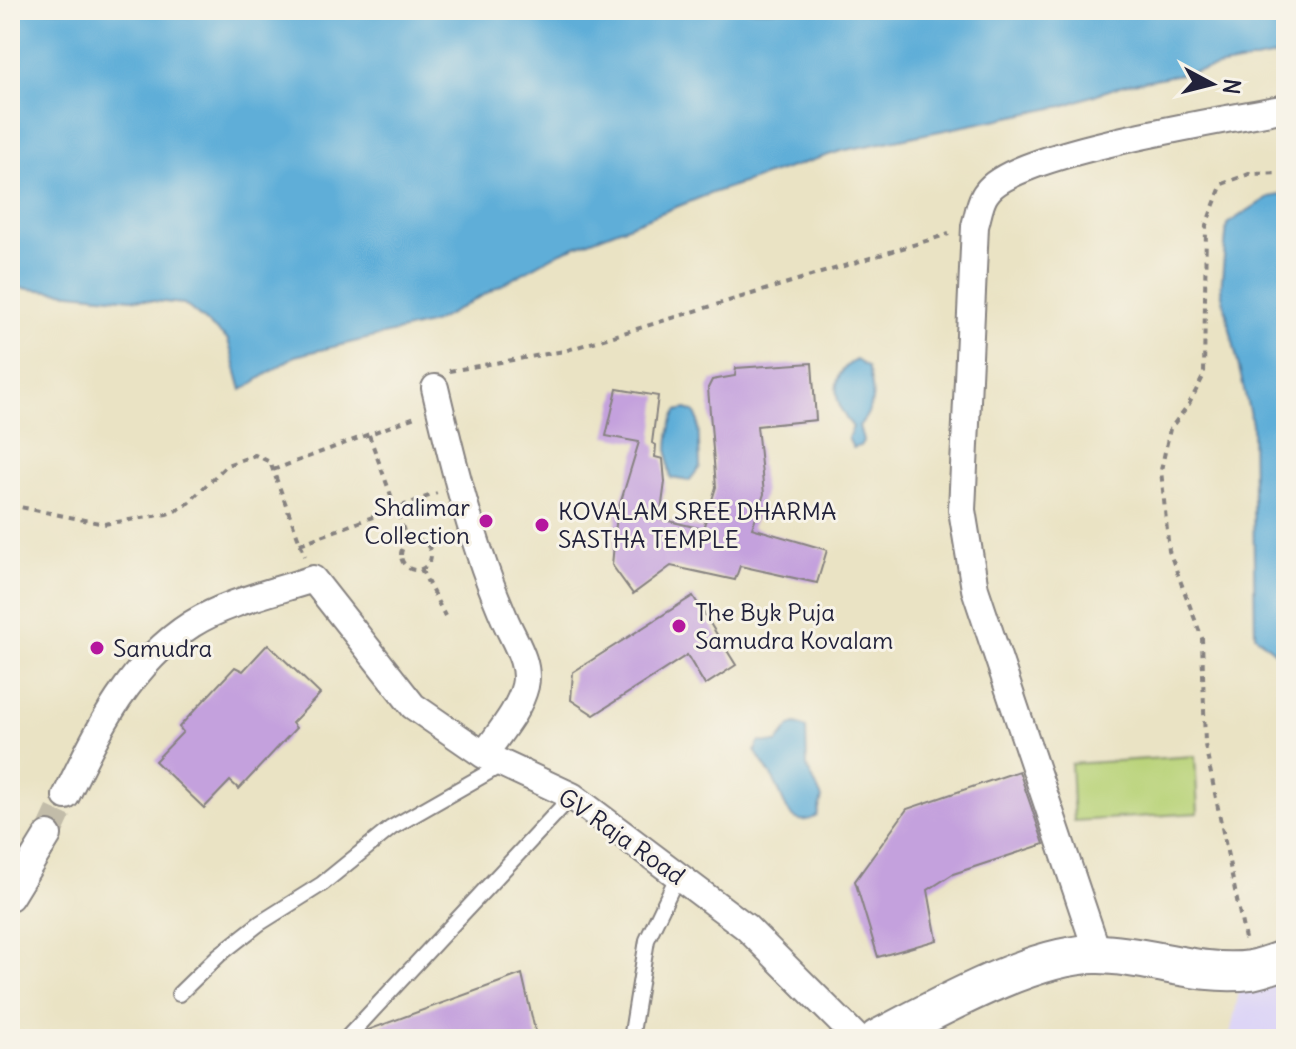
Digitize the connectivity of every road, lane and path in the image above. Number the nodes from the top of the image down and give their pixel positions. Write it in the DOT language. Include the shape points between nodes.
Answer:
graph roads {
  1 [pos="1286,108"];
  2 [pos="1286,173"];
  3 [pos="975,226"];
  4 [pos="435,388"];
  5 [pos="424,414"];
  6 [pos="369,435"];
  7 [pos="273,470"];
  8 [pos="442,491"];
  9 [pos="10,505"];
  10 [pos="396,508"];
  11 [pos="408,542"];
  12 [pos="300,544"];
  13 [pos="421,569"];
  14 [pos="313,579"];
  15 [pos="445,616"];
  16 [pos="494,759"];
  17 [pos="66,796"];
  18 [pos="572,796"];
  19 [pos="48,835"];
  20 [pos="678,875"];
  21 [pos="10,897"];
  22 [pos="1098,954"];
  23 [pos="1268,965"];
  24 [pos="179,994"];
  25 [pos="346,1039"];
  26 [pos="631,1039"];
  27 [pos="858,1039"];
  28 [pos="878,1039"];
  1 -- 3 [label="street" via="1069,153 1014,173 987,191"];
  2 -- 23 [label="path" via="1249,174 1222,184 1206,225 1204,375 1170,429 1161,470 1169,551 1202,638 1205,745 1230,855"];
  3 -- 4 [label="path" via="564,351 468,365 449,371"];
  3 -- 22 [label="street" via="962,510 975,589"];
  4 -- 16 [label="street" via="491,587 525,664 525,685"];
  5 -- 6 [label="path"];
  6 -- 7 [label="path"];
  6 -- 10 [label="path"];
  7 -- 9 [label="path" via="265,457 255,455 227,465 184,507 104,524"];
  7 -- 12 [label="path"];
  8 -- 10 [label="path"];
  10 -- 11 [label="path"];
  10 -- 12 [label="path"];
  11 -- 13 [label="path" via="402,560"];
  11 -- 13 [label="path" via="429,548 428,563"];
  12 -- 14 [label="path"];
  13 -- 15 [label="path"];
  14 -- 16 [label="street, GV Raja Road" via="413,706"];
  14 -- 17 [label="street" via="192,624 158,653 115,699"];
  16 -- 18 [label="street, GV Raja Road"];
  16 -- 24 [label="lane" via="229,947"];
  18 -- 20 [label="street, GV Raja Road"];
  18 -- 25 [label="lane"];
  19 -- 21 [label="street"];
  20 -- 26 [label="lane" via="647,940"];
  20 -- 27 [label="street, GV Raja Road" via="746,927"];
  22 -- 23 [label="street" via="1197,970"];
  22 -- 28 [label="street" via="1058,960 975,989"];
}
